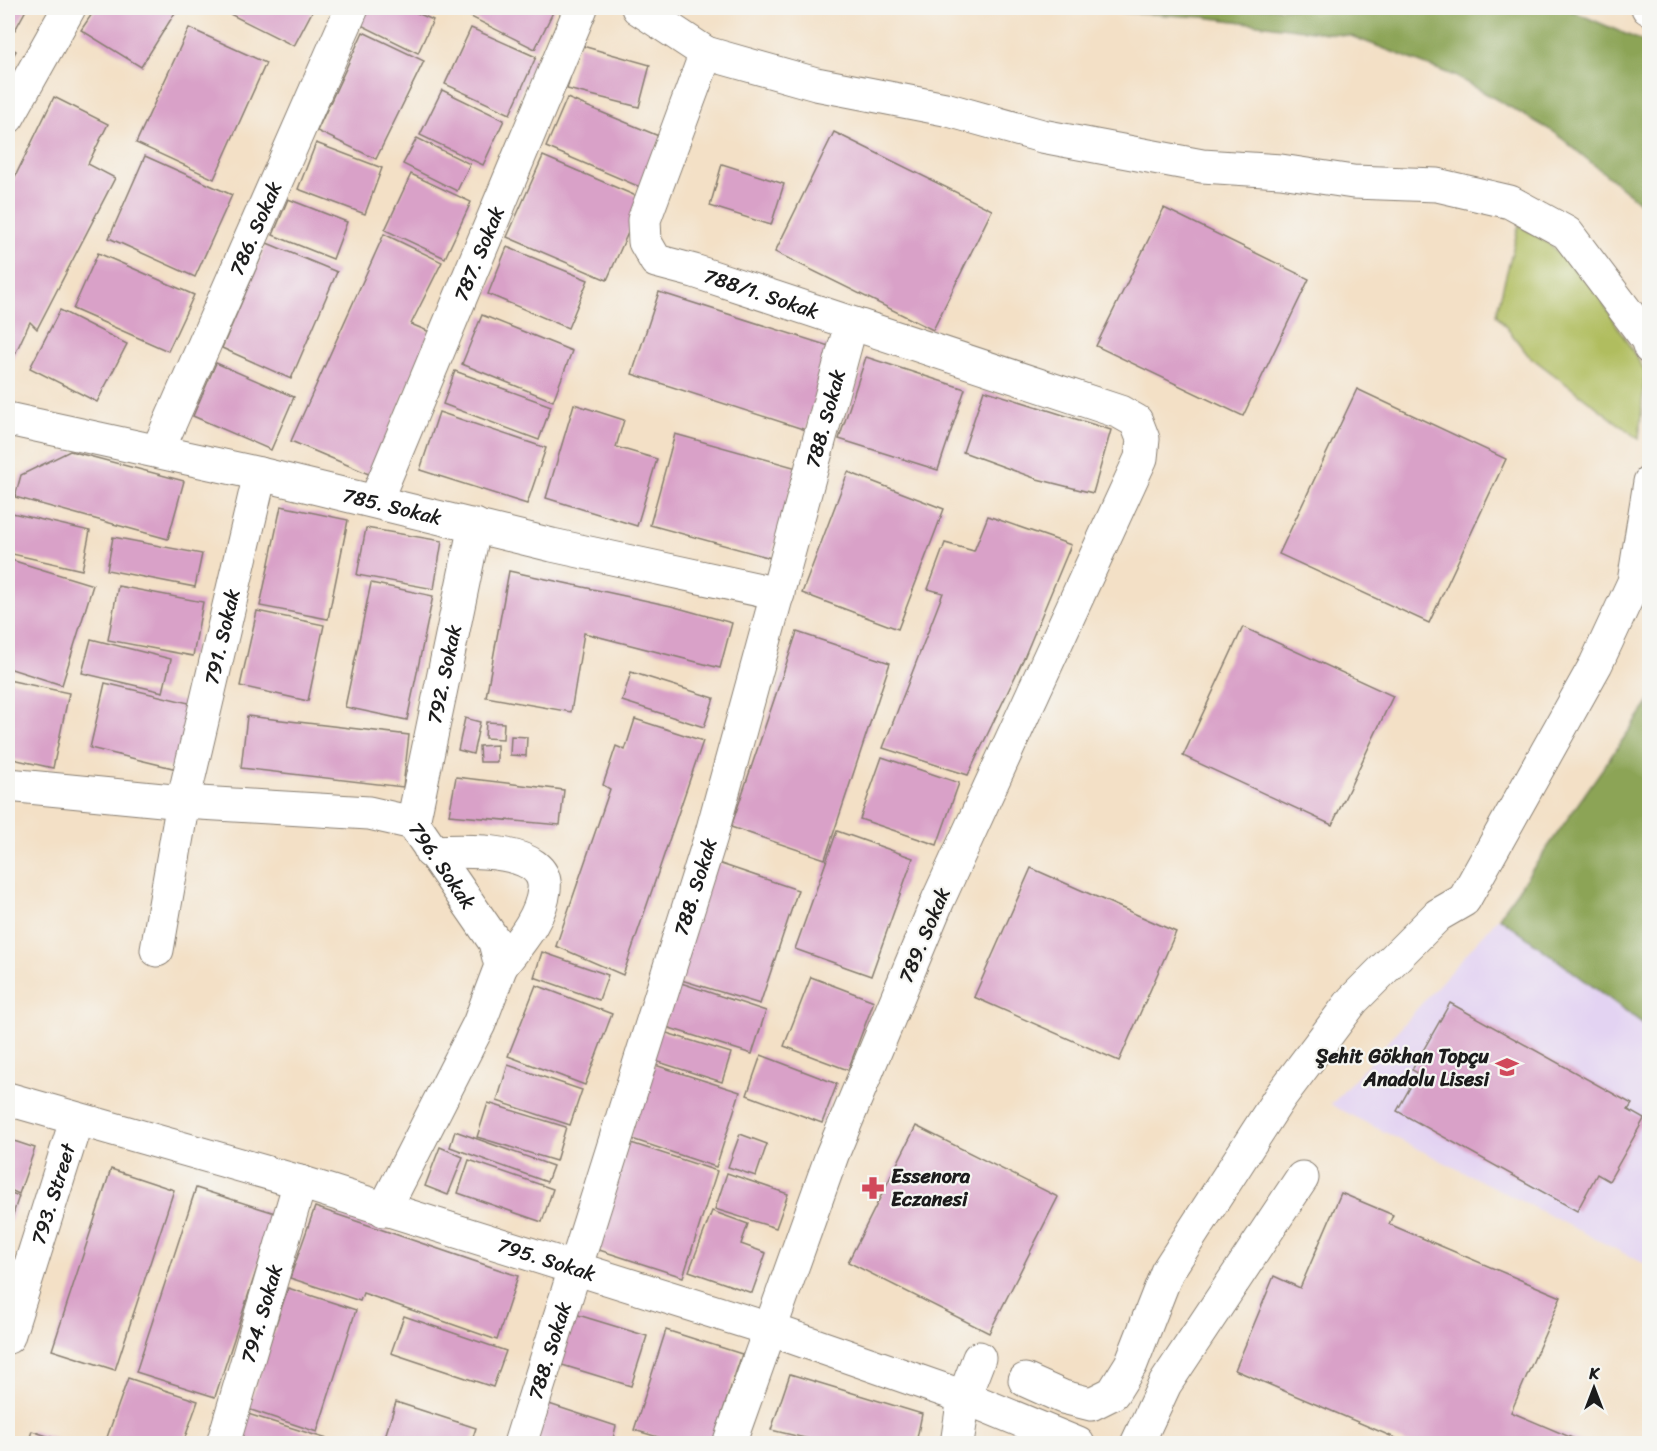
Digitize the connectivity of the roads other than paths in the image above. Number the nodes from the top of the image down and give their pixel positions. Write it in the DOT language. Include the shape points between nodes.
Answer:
graph roads {
  1 [pos="69,8"];
  2 [pos="352,8"];
  3 [pos="581,8"];
  4 [pos="638,8"];
  5 [pos="706,53"];
  6 [pos="8,117"];
  7 [pos="851,324"];
  8 [pos="1650,348"];
  9 [pos="9,423"];
  10 [pos="1143,439"];
  11 [pos="158,450"];
  12 [pos="260,474"];
  13 [pos="1650,482"];
  14 [pos="376,500"];
  15 [pos="475,525"];
  16 [pos="778,594"];
  17 [pos="8,785"];
  18 [pos="183,802"];
  19 [pos="413,823"];
  20 [pos="430,852"];
  21 [pos="157,950"];
  22 [pos="501,966"];
  23 [pos="8,1099"];
  24 [pos="76,1120"];
  25 [pos="1302,1178"];
  26 [pos="300,1182"];
  27 [pos="384,1210"];
  28 [pos="575,1269"];
  29 [pos="769,1329"];
  30 [pos="8,1337"];
  31 [pos="979,1358"];
  32 [pos="1025,1380"];
  33 [pos="964,1397"];
  34 [pos="223,1443"];
  35 [pos="520,1443"];
  36 [pos="729,1443"];
  37 [pos="957,1443"];
  38 [pos="1078,1443"];
  39 [pos="1137,1443"];
  1 -- 6 [label="street"];
  2 -- 11 [label="street, 786. Sokak"];
  3 -- 14 [label="street, 787. Sokak"];
  4 -- 5 [label="street"];
  5 -- 7 [label="street, 788/1. Sokak" via="644,220 645,242 656,261"];
  5 -- 8 [label="street" via="816,84 1202,166 1281,171 1353,182 1437,186 1510,202 1567,234"];
  7 -- 10 [label="street, 788/1. Sokak" via="1120,412 1136,421"];
  7 -- 16 [label="street, 788. Sokak"];
  9 -- 11 [label="street, 785. Sokak"];
  10 -- 29 [label="street, 789. Sokak" via="1141,458 933,911 832,1155"];
  11 -- 12 [label="street, 785. Sokak"];
  12 -- 14 [label="street, 785. Sokak"];
  12 -- 18 [label="street, 791. Sokak"];
  13 -- 32 [label="street" via="1634,582 1614,627 1464,900 1438,915 1353,1000 1280,1097 1167,1272 1131,1364 1113,1393 1091,1404 1062,1397"];
  14 -- 15 [label="street, 785. Sokak"];
  15 -- 16 [label="street, 785. Sokak"];
  15 -- 19 [label="street, 792. Sokak"];
  16 -- 28 [label="street, 788. Sokak" via="711,836"];
  17 -- 18 [label="street, 796. Sokak"];
  18 -- 19 [label="street, 796. Sokak" via="369,813"];
  18 -- 21 [label="street, 791. Sokak"];
  19 -- 20 [label="street, 796. Sokak"];
  20 -- 22 [label="street, 796. Sokak" via="477,913 495,942"];
  20 -- 22 [label="street" via="477,851 523,858 542,875 544,890 530,927"];
  22 -- 27 [label="street" via="479,1024"];
  23 -- 24 [label="street, 795. Sokak"];
  24 -- 26 [label="street, 795. Sokak"];
  24 -- 30 [label="street, 793. Street"];
  25 -- 39 [label="street" via="1165,1384"];
  26 -- 27 [label="street, 795. Sokak"];
  26 -- 34 [label="street, 794. Sokak"];
  27 -- 28 [label="street, 795. Sokak"];
  28 -- 29 [label="street, 795. Sokak"];
  28 -- 35 [label="street, 788. Sokak"];
  29 -- 33 [label="street, 795. Sokak"];
  29 -- 36 [label="street, 789. Sokak"];
  31 -- 33 [label="street"];
  33 -- 37 [label="street"];
  33 -- 38 [label="street, 795. Sokak"];
}
